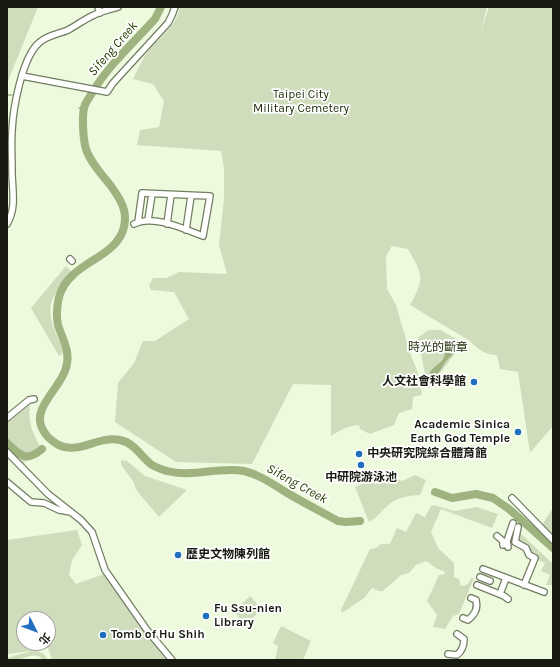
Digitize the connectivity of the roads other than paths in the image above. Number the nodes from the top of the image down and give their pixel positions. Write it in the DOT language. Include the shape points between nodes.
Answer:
graph roads {
  1 [pos="118,7"];
  2 [pos="174,7"];
  3 [pos="99,10"];
  4 [pos="22,76"];
  5 [pos="152,194"];
  6 [pos="172,195"];
  7 [pos="191,196"];
  8 [pos="148,220"];
  9 [pos="7,224"];
  10 [pos="167,224"];
  11 [pos="186,230"];
  12 [pos="34,398"];
  13 [pos="7,418"];
  14 [pos="7,452"];
  15 [pos="7,482"];
  16 [pos="512,498"];
  17 [pos="71,512"];
  18 [pos="496,536"];
  19 [pos="553,540"];
  20 [pos="483,569"];
  21 [pos="480,577"];
  22 [pos="506,578"];
  23 [pos="490,581"];
  24 [pos="477,585"];
  25 [pos="524,585"];
  26 [pos="544,592"];
  27 [pos="500,594"];
  28 [pos="471,598"];
  29 [pos="508,599"];
  30 [pos="463,618"];
  31 [pos="457,634"];
  32 [pos="448,654"];
  33 [pos="172,660"];
  1 -- 3 [label="street"];
  2 -- 4 [label="street" via="168,23 107,92"];
  3 -- 4 [label="street" via="67,30 40,42 32,51"];
  4 -- 9 [label="street" via="12,130 14,207"];
  5 -- 6 [label="street"];
  5 -- 8 [label="street"];
  5 -- 8 [label="street" via="142,193 136,223"];
  6 -- 7 [label="street"];
  6 -- 10 [label="street"];
  7 -- 11 [label="street"];
  7 -- 11 [label="street" via="210,196 203,236"];
  8 -- 10 [label="street"];
  10 -- 11 [label="street"];
  12 -- 13 [label="street"];
  14 -- 17 [label="street" via="48,494"];
  15 -- 17 [label="street" via="31,502 44,503"];
  16 -- 19 [label="street"];
  17 -- 33 [label="street" via="92,532 105,570 147,630"];
  18 -- 25 [label="street" via="506,546 516,525 516,542 535,558"];
  20 -- 22 [label="street"];
  21 -- 23 [label="street"];
  22 -- 25 [label="street"];
  22 -- 27 [label="street"];
  24 -- 27 [label="street"];
  25 -- 26 [label="street"];
  27 -- 29 [label="street"];
  28 -- 30 [label="street" via="476,600 474,615 468,620"];
  31 -- 32 [label="street" via="464,639 460,652 457,656"];
}
